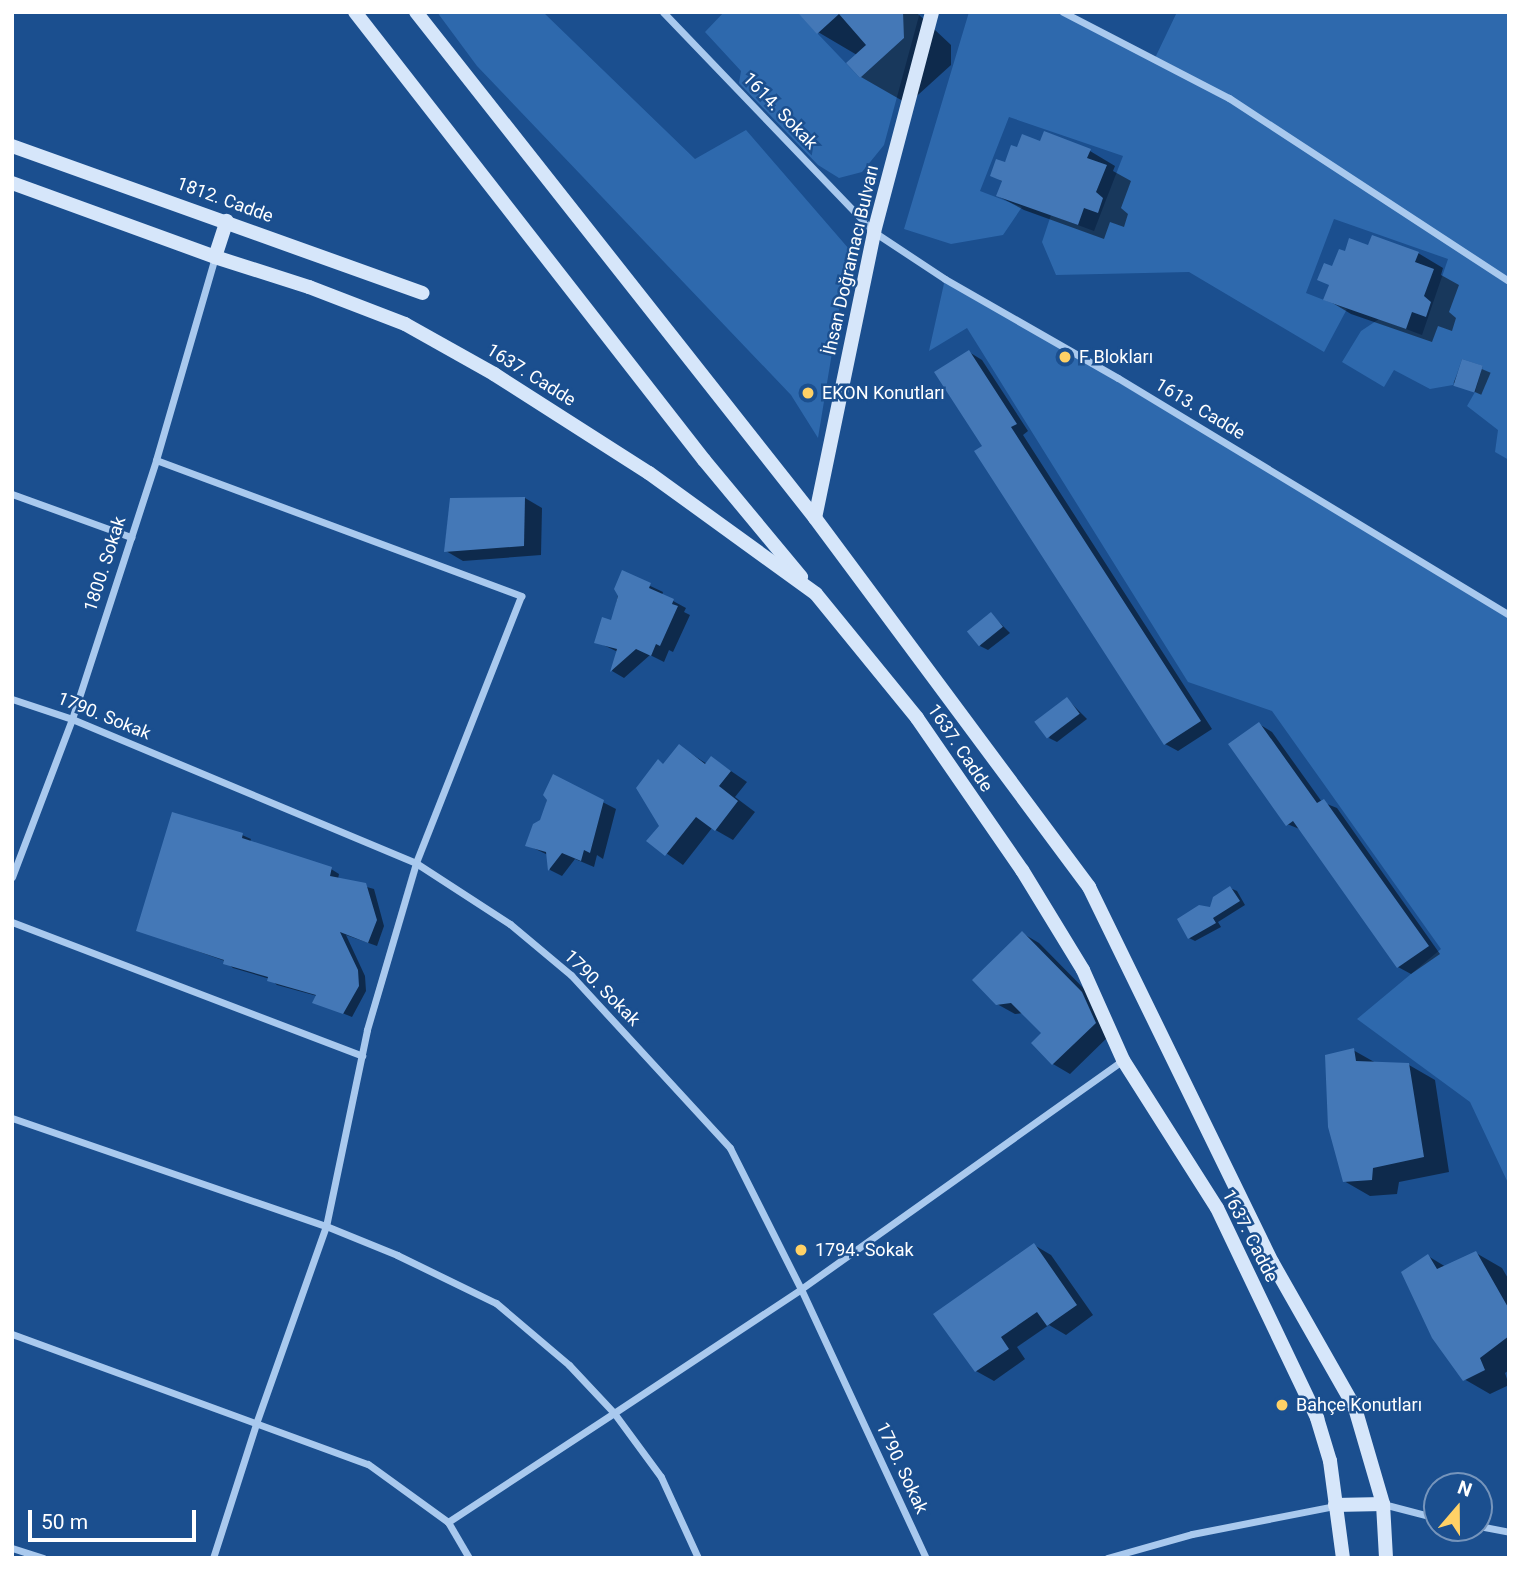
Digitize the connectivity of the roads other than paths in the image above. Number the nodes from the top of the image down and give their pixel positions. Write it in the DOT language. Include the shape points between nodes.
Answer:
graph roads {
  1 [pos="355,12"];
  2 [pos="416,12"];
  3 [pos="663,12"];
  4 [pos="932,12"];
  5 [pos="1063,12"];
  6 [pos="12,146"];
  7 [pos="12,183"];
  8 [pos="228,221"];
  9 [pos="874,232"];
  10 [pos="215,257"];
  11 [pos="1509,281"];
  12 [pos="423,293"];
  13 [pos="156,460"];
  14 [pos="12,495"];
  15 [pos="814,518"];
  16 [pos="131,537"];
  17 [pos="816,594"];
  18 [pos="1509,615"];
  19 [pos="12,699"];
  20 [pos="72,719"];
  21 [pos="416,863"];
  22 [pos="12,877"];
  23 [pos="12,922"];
  24 [pos="362,1056"];
  25 [pos="1124,1060"];
  26 [pos="12,1118"];
  27 [pos="326,1226"];
  28 [pos="802,1289"];
  29 [pos="12,1334"];
  30 [pos="614,1413"];
  31 [pos="256,1424"];
  32 [pos="1382,1504"];
  33 [pos="1335,1505"];
  34 [pos="1423,1514"];
  35 [pos="448,1522"];
  36 [pos="12,1548"];
  37 [pos="43,1558"];
  38 [pos="214,1558"];
  39 [pos="469,1558"];
  40 [pos="698,1558"];
  41 [pos="926,1558"];
  42 [pos="1107,1558"];
  43 [pos="1343,1558"];
  44 [pos="1386,1558"];
  1 -- 17 [label="street" via="704,460"];
  2 -- 15 [label="street, 1637. Cadde"];
  3 -- 9 [label="street, 1614. Sokak"];
  4 -- 9 [label="street, İhsan Doğramacı Bulvarı"];
  5 -- 11 [label="street" via="1229,98"];
  6 -- 8 [label="street, 1812. Cadde"];
  7 -- 10 [label="street"];
  8 -- 10 [label="street"];
  8 -- 12 [label="street, 1812. Cadde"];
  9 -- 15 [label="street, İhsan Doğramacı Bulvarı"];
  9 -- 18 [label="street, 1613. Cadde" via="945,279"];
  10 -- 13 [label="street, 1800. Sokak"];
  10 -- 17 [label="street, 1637. Cadde" via="405,324 495,374 649,473"];
  13 -- 16 [label="street, 1800. Sokak"];
  13 -- 21 [label="street" via="521,596"];
  14 -- 16 [label="street"];
  15 -- 32 [label="street, 1637. Cadde" via="1089,887 1272,1262 1355,1408"];
  16 -- 20 [label="street, 1800. Sokak"];
  17 -- 25 [label="street, 1637. Cadde" via="917,718 1022,870 1083,970"];
  19 -- 20 [label="street, 1790. Sokak"];
  20 -- 21 [label="street, 1790. Sokak"];
  20 -- 22 [label="street, 1800. Sokak"];
  21 -- 24 [label="street"];
  21 -- 28 [label="street, 1790. Sokak" via="510,924 571,975 675,1086 730,1148"];
  23 -- 24 [label="street"];
  24 -- 27 [label="street"];
  25 -- 28 [label="street"];
  25 -- 33 [label="street, 1637. Cadde" via="1217,1208 1311,1406 1329,1461"];
  26 -- 27 [label="street"];
  27 -- 30 [label="street" via="496,1303 569,1365"];
  27 -- 31 [label="street"];
  28 -- 30 [label="street"];
  28 -- 41 [label="street, 1790. Sokak"];
  29 -- 31 [label="street"];
  30 -- 35 [label="street"];
  30 -- 40 [label="street" via="661,1477"];
  31 -- 35 [label="street" via="368,1464"];
  31 -- 38 [label="street"];
  32 -- 33 [label="street"];
  32 -- 34 [label="street"];
  32 -- 44 [label="street, 1637. Cadde"];
  33 -- 42 [label="street" via="1192,1534"];
  33 -- 43 [label="street, 1637. Cadde"];
  35 -- 39 [label="street"];
  36 -- 37 [label="street"];
}
